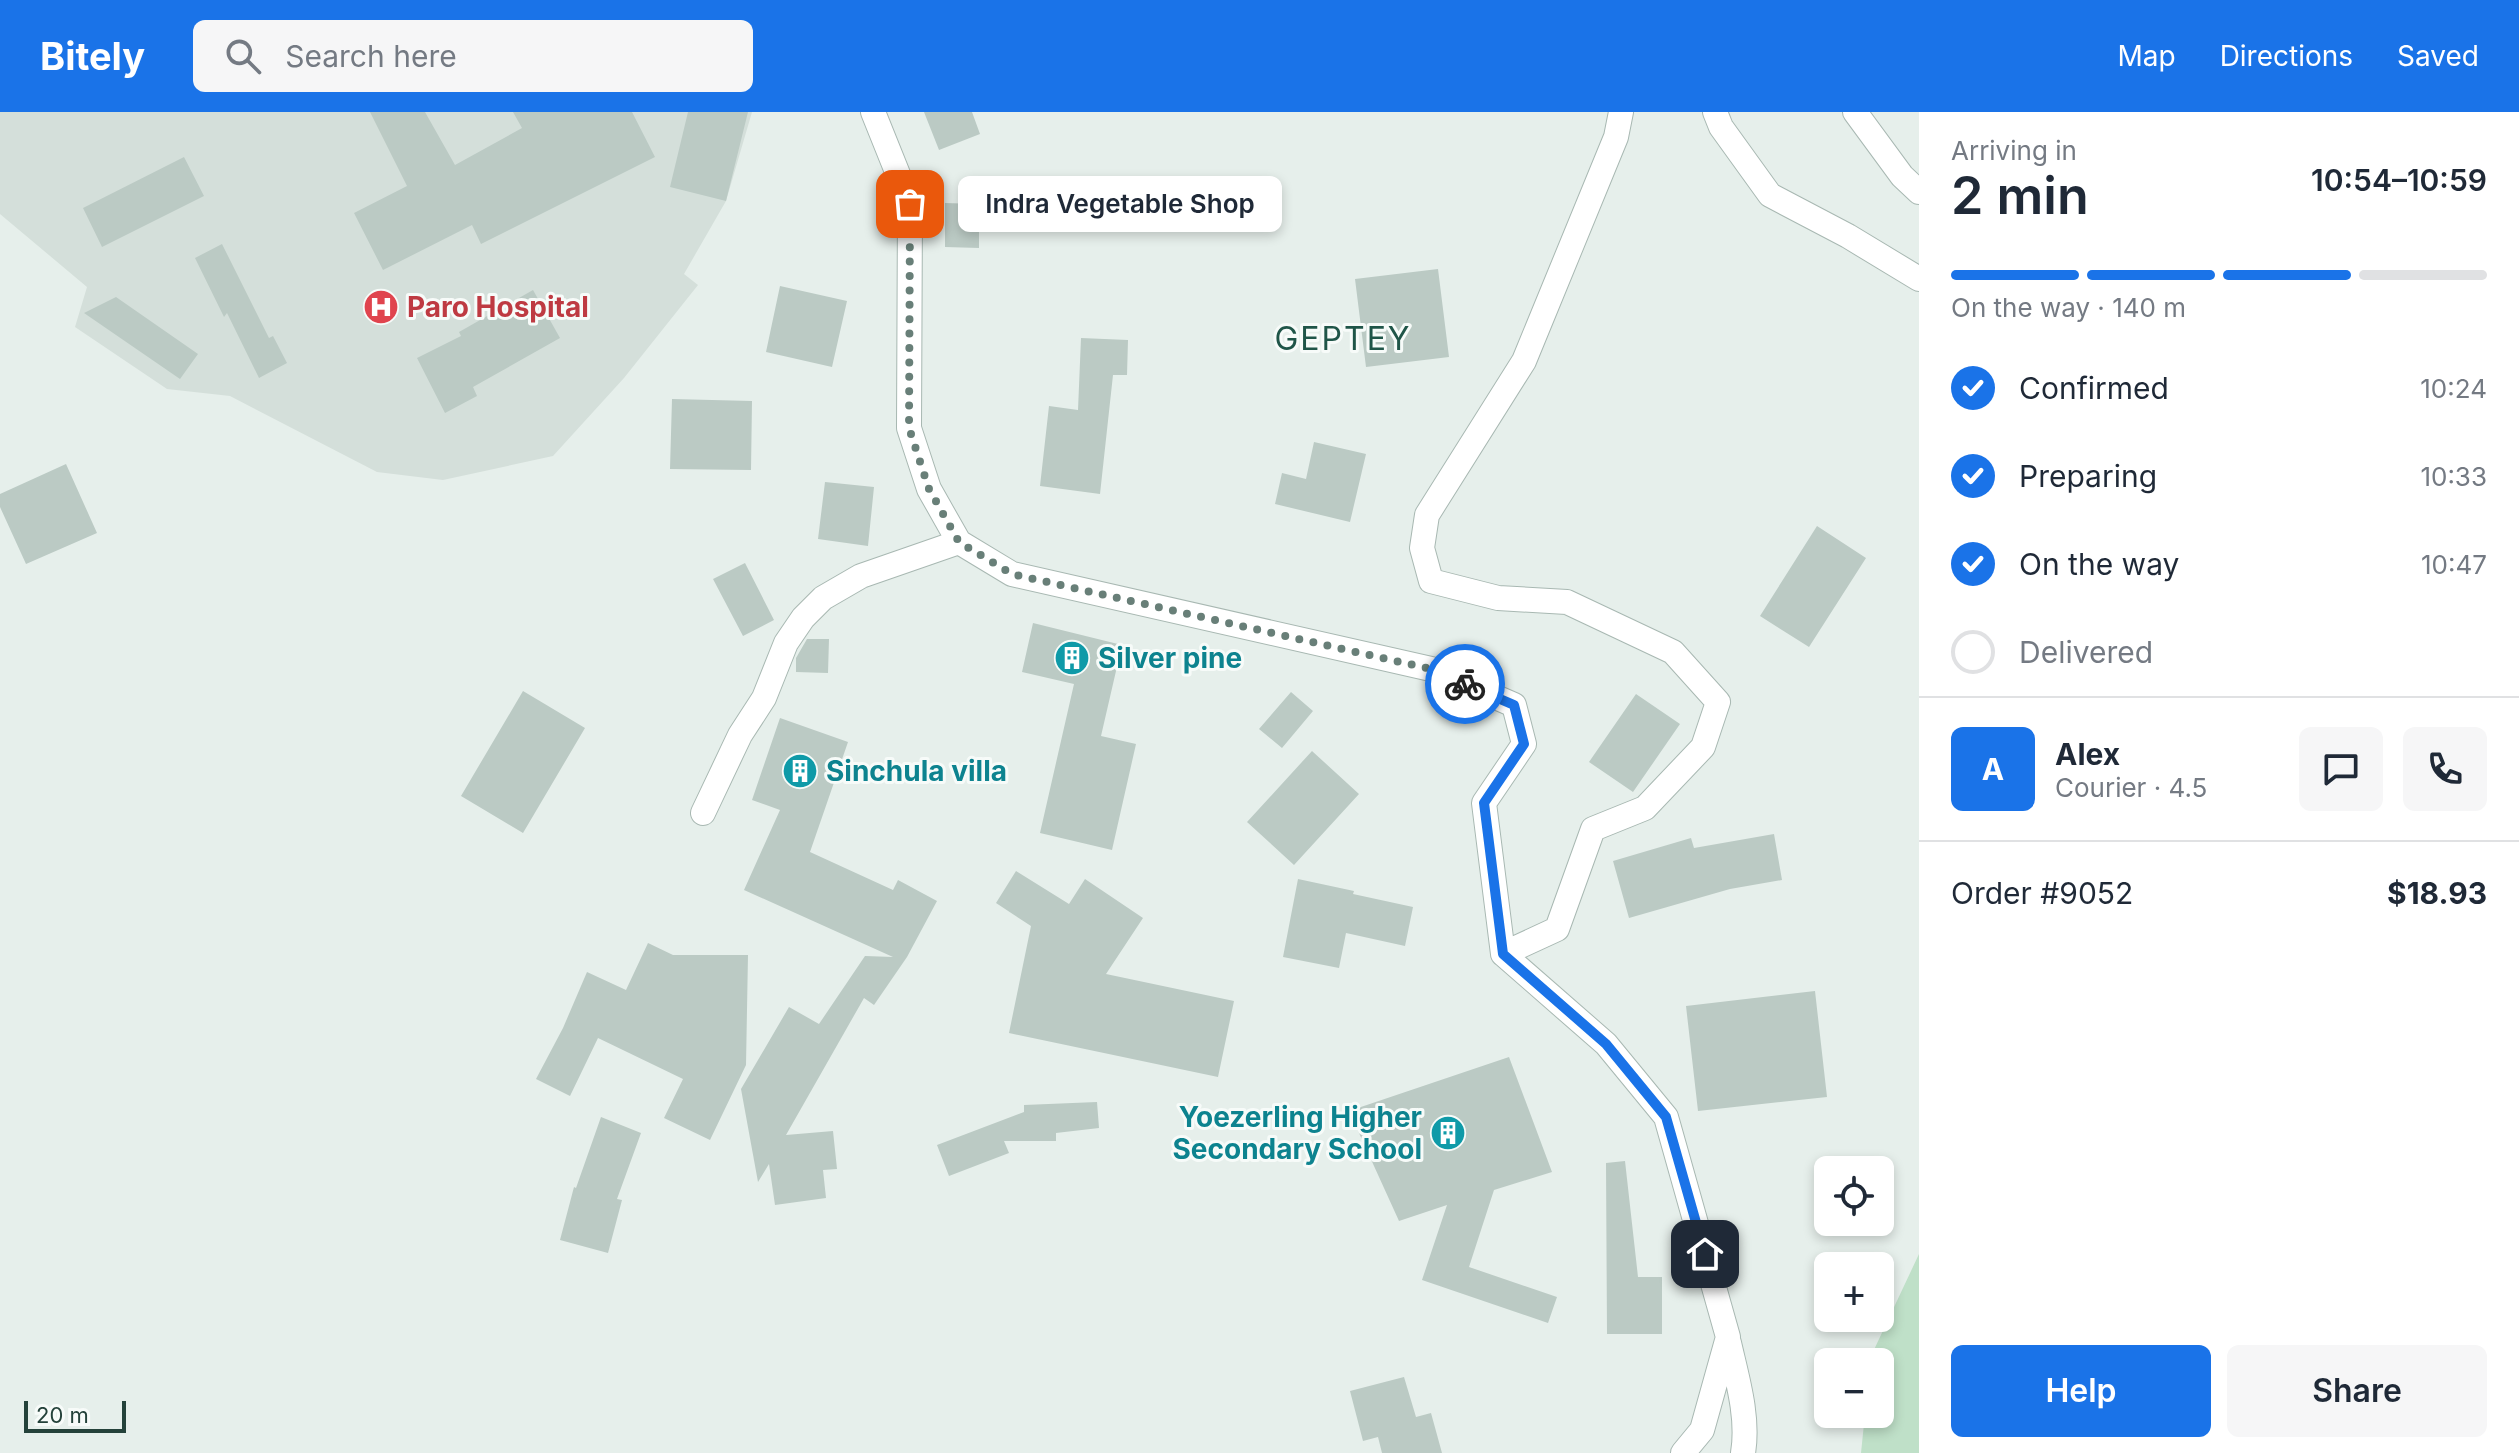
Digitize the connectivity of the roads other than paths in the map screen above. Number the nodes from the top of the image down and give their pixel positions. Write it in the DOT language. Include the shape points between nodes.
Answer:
graph roads {
  1 [pos="873,112"];
  2 [pos="1621,112"];
  3 [pos="1715,112"];
  4 [pos="1855,112"];
  5 [pos="1919,192"];
  6 [pos="1919,279"];
  7 [pos="959,542"];
  8 [pos="703,813"];
  9 [pos="1503,954"];
  10 [pos="1728,1337"];
  11 [pos="1683,1453"];
  12 [pos="1743,1453"];
  1 -- 7 [label="street" via="910,204 909,428 929,489"];
  2 -- 9 [label="street" via="1616,137 1524,361 1427,515 1422,548 1431,581 1498,598 1567,602 1673,652 1718,702 1703,747 1645,808 1593,829 1557,929"];
  3 -- 6 [label="street" via="1770,195"];
  4 -- 5 [label="street"];
  7 -- 8 [label="street" via="861,576 823,598 803,618"];
  7 -- 9 [label="street" via="1012,574 1431,669 1514,705 1524,744 1484,803"];
  9 -- 10 [label="street" via="1606,1044 1666,1117"];
  10 -- 11 [label="street" via="1702,1430"];
  10 -- 12 [label="street" via="1741,1396"];
}
